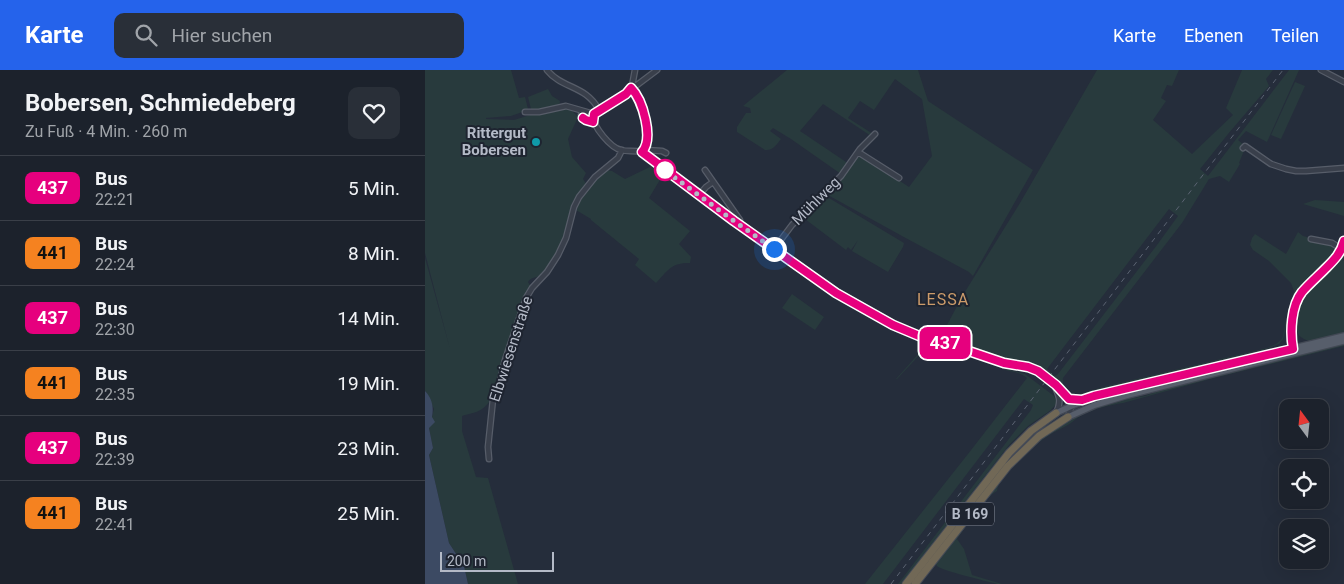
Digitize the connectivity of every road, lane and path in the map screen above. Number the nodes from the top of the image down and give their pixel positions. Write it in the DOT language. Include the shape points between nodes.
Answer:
graph roads {
  1 [pos="547,70"];
  2 [pos="635,70"];
  3 [pos="657,70"];
  4 [pos="1321,70"];
  5 [pos="1344,82"];
  6 [pos="632,87"];
  7 [pos="599,110"];
  8 [pos="582,111"];
  9 [pos="525,112"];
  10 [pos="593,117"];
  11 [pos="875,134"];
  12 [pos="1243,148"];
  13 [pos="622,150"];
  14 [pos="643,151"];
  15 [pos="857,152"];
  16 [pos="666,153"];
  17 [pos="1344,168"];
  18 [pos="705,170"];
  19 [pos="899,178"];
  20 [pos="713,182"];
  21 [pos="699,196"];
  22 [pos="739,224"];
  23 [pos="1311,239"];
  24 [pos="1344,242"];
  25 [pos="774,249"];
  26 [pos="1343,249"];
  27 [pos="1344,336"];
  28 [pos="1344,341"];
  29 [pos="1293,349"];
  30 [pos="1286,356"];
  31 [pos="1053,383"];
  32 [pos="1066,397"];
  33 [pos="1082,400"];
  34 [pos="1070,406"];
  35 [pos="1056,414"];
  36 [pos="1068,417"];
  37 [pos="489,459"];
  38 [pos="906,584"];
  39 [pos="915,584"];
  1 -- 7 [label="street" via="557,80 590,96"];
  2 -- 6 [label="street"];
  3 -- 6 [label="street"];
  4 -- 5 [label="street"];
  6 -- 7 [label="street"];
  6 -- 14 [label="street" via="646,120 646,146"];
  7 -- 10 [label="street"];
  8 -- 9 [label="street" via="566,106"];
  8 -- 10 [label="street"];
  8 -- 10 [label="street" via="586,120"];
  10 -- 13 [label="street" via="601,134"];
  11 -- 15 [label="street, Mühlweg"];
  12 -- 17 [label="street" via="1245,146 1271,164 1296,171"];
  13 -- 14 [label="street"];
  13 -- 37 [label="street, Elbwiesenstraße" via="579,197 558,256 524,302 493,399"];
  14 -- 16 [label="street"];
  14 -- 21 [label="street"];
  15 -- 19 [label="street"];
  15 -- 25 [label="street, Mühlweg" via="841,176 792,225"];
  18 -- 20 [label="street"];
  20 -- 21 [label="street"];
  20 -- 22 [label="street" via="741,220"];
  21 -- 22 [label="street"];
  22 -- 25 [label="street"];
  23 -- 26 [label="street" via="1333,243"];
  24 -- 26 [label="street"];
  25 -- 31 [label="street" via="836,293 916,336 1033,369"];
  26 -- 29 [label="street" via="1299,297 1291,336"];
  27 -- 29 [label="main road, B 169"];
  28 -- 30 [label="main road, B 169"];
  29 -- 30 [label="main road"];
  29 -- 33 [label="main road, B 169"];
  30 -- 36 [label="main road, B 169" via="1118,398"];
  31 -- 32 [label="street"];
  31 -- 35 [label="street" via="1060,402"];
  32 -- 33 [label="street"];
  32 -- 34 [label="street"];
  33 -- 34 [label="main road, B 169"];
  34 -- 35 [label="main road, B 169"];
  34 -- 36 [label="street"];
  35 -- 38 [label="highway, B 169" via="1031,431 1009,453"];
  36 -- 39 [label="highway, B 169" via="1039,436 1007,466"];
}
